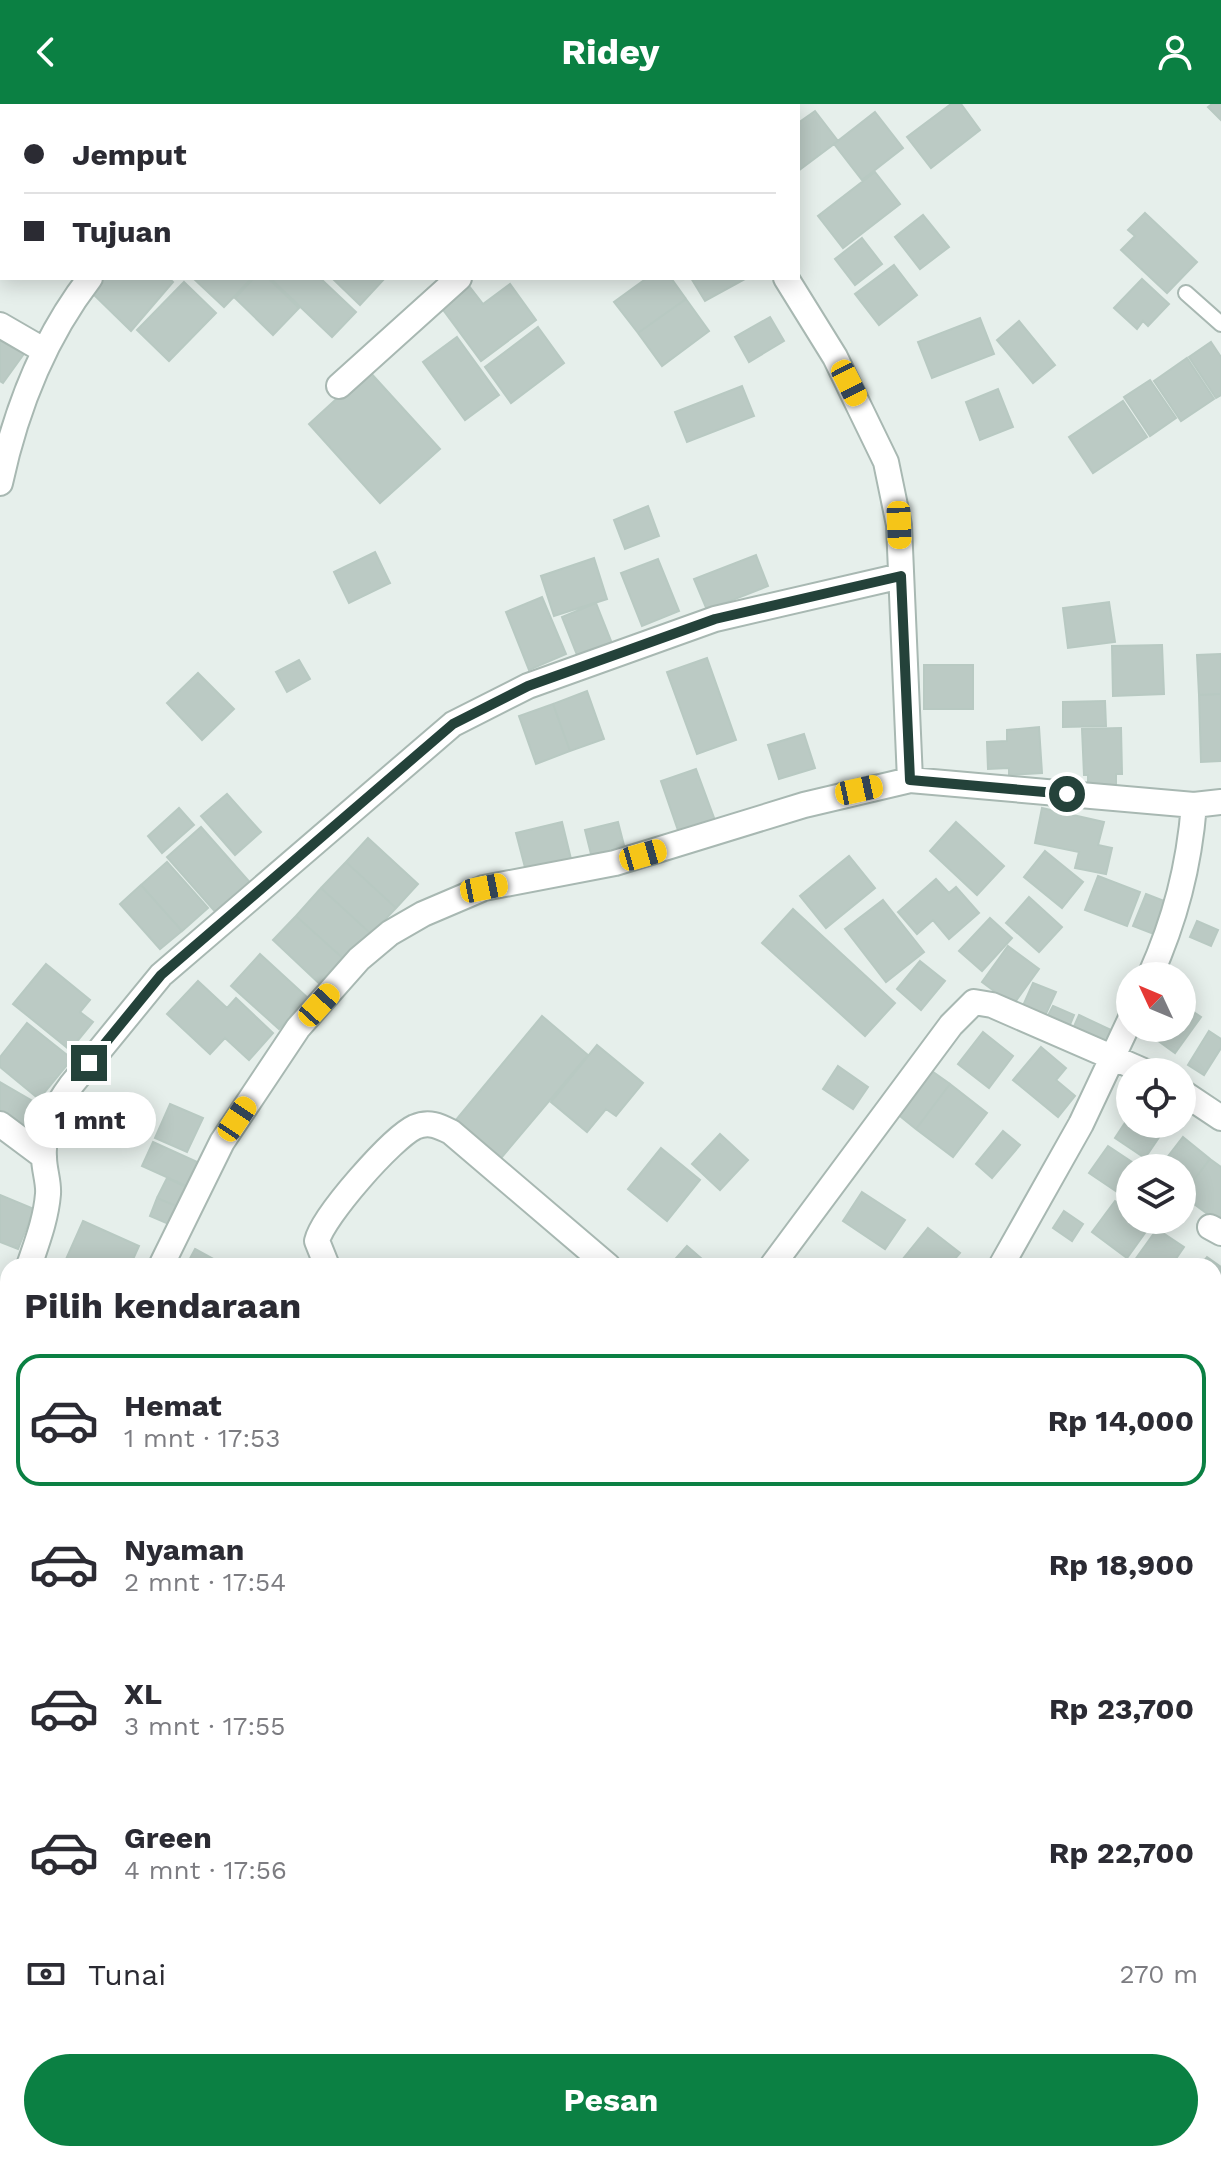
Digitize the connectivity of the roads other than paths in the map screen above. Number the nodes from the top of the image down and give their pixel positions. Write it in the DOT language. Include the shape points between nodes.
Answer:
graph roads {
  1 [pos="89,280"];
  2 [pos="457,280"];
  3 [pos="787,280"];
  4 [pos="1186,293"];
  5 [pos="1221,324"];
  6 [pos="0,325"];
  7 [pos="45,351"];
  8 [pos="339,386"];
  9 [pos="3,454"];
  10 [pos="0,483"];
  11 [pos="901,576"];
  12 [pos="910,780"];
  13 [pos="1221,802"];
  14 [pos="1194,805"];
  15 [pos="1156,962"];
  16 [pos="1120,1042"];
  17 [pos="1114,1056"];
  18 [pos="1118,1058"];
  19 [pos="1196,1101"];
  20 [pos="1221,1118"];
  21 [pos="0,1124"];
  22 [pos="43,1156"];
  23 [pos="32,1258"];
  24 [pos="165,1258"];
  25 [pos="324,1258"];
  26 [pos="599,1258"];
  27 [pos="778,1258"];
  28 [pos="1006,1258"];
  1 -- 7 [label="street"];
  2 -- 8 [label="street"];
  3 -- 11 [label="street" via="835,357 886,462 899,525"];
  4 -- 5 [label="lane"];
  6 -- 7 [label="street"];
  7 -- 9 [label="street"];
  9 -- 10 [label="street"];
  11 -- 12 [label="street"];
  11 -- 22 [label="street" via="715,619 528,686 453,724 161,975 62,1098"];
  12 -- 14 [label="street"];
  12 -- 24 [label="street" via="804,805 615,863 484,888 390,933 359,959 298,1028 222,1142"];
  13 -- 14 [label="street"];
  14 -- 15 [label="street" via="1182,892"];
  16 -- 17 [label="street"];
  17 -- 18 [label="street"];
  17 -- 27 [label="street" via="974,1002 951,1025"];
  17 -- 28 [label="street"];
  19 -- 20 [label="street"];
  21 -- 22 [label="street"];
  22 -- 23 [label="street" via="49,1191"];
  25 -- 26 [label="street" via="317,1241 333,1211 399,1138 413,1128 435,1124"];
}
